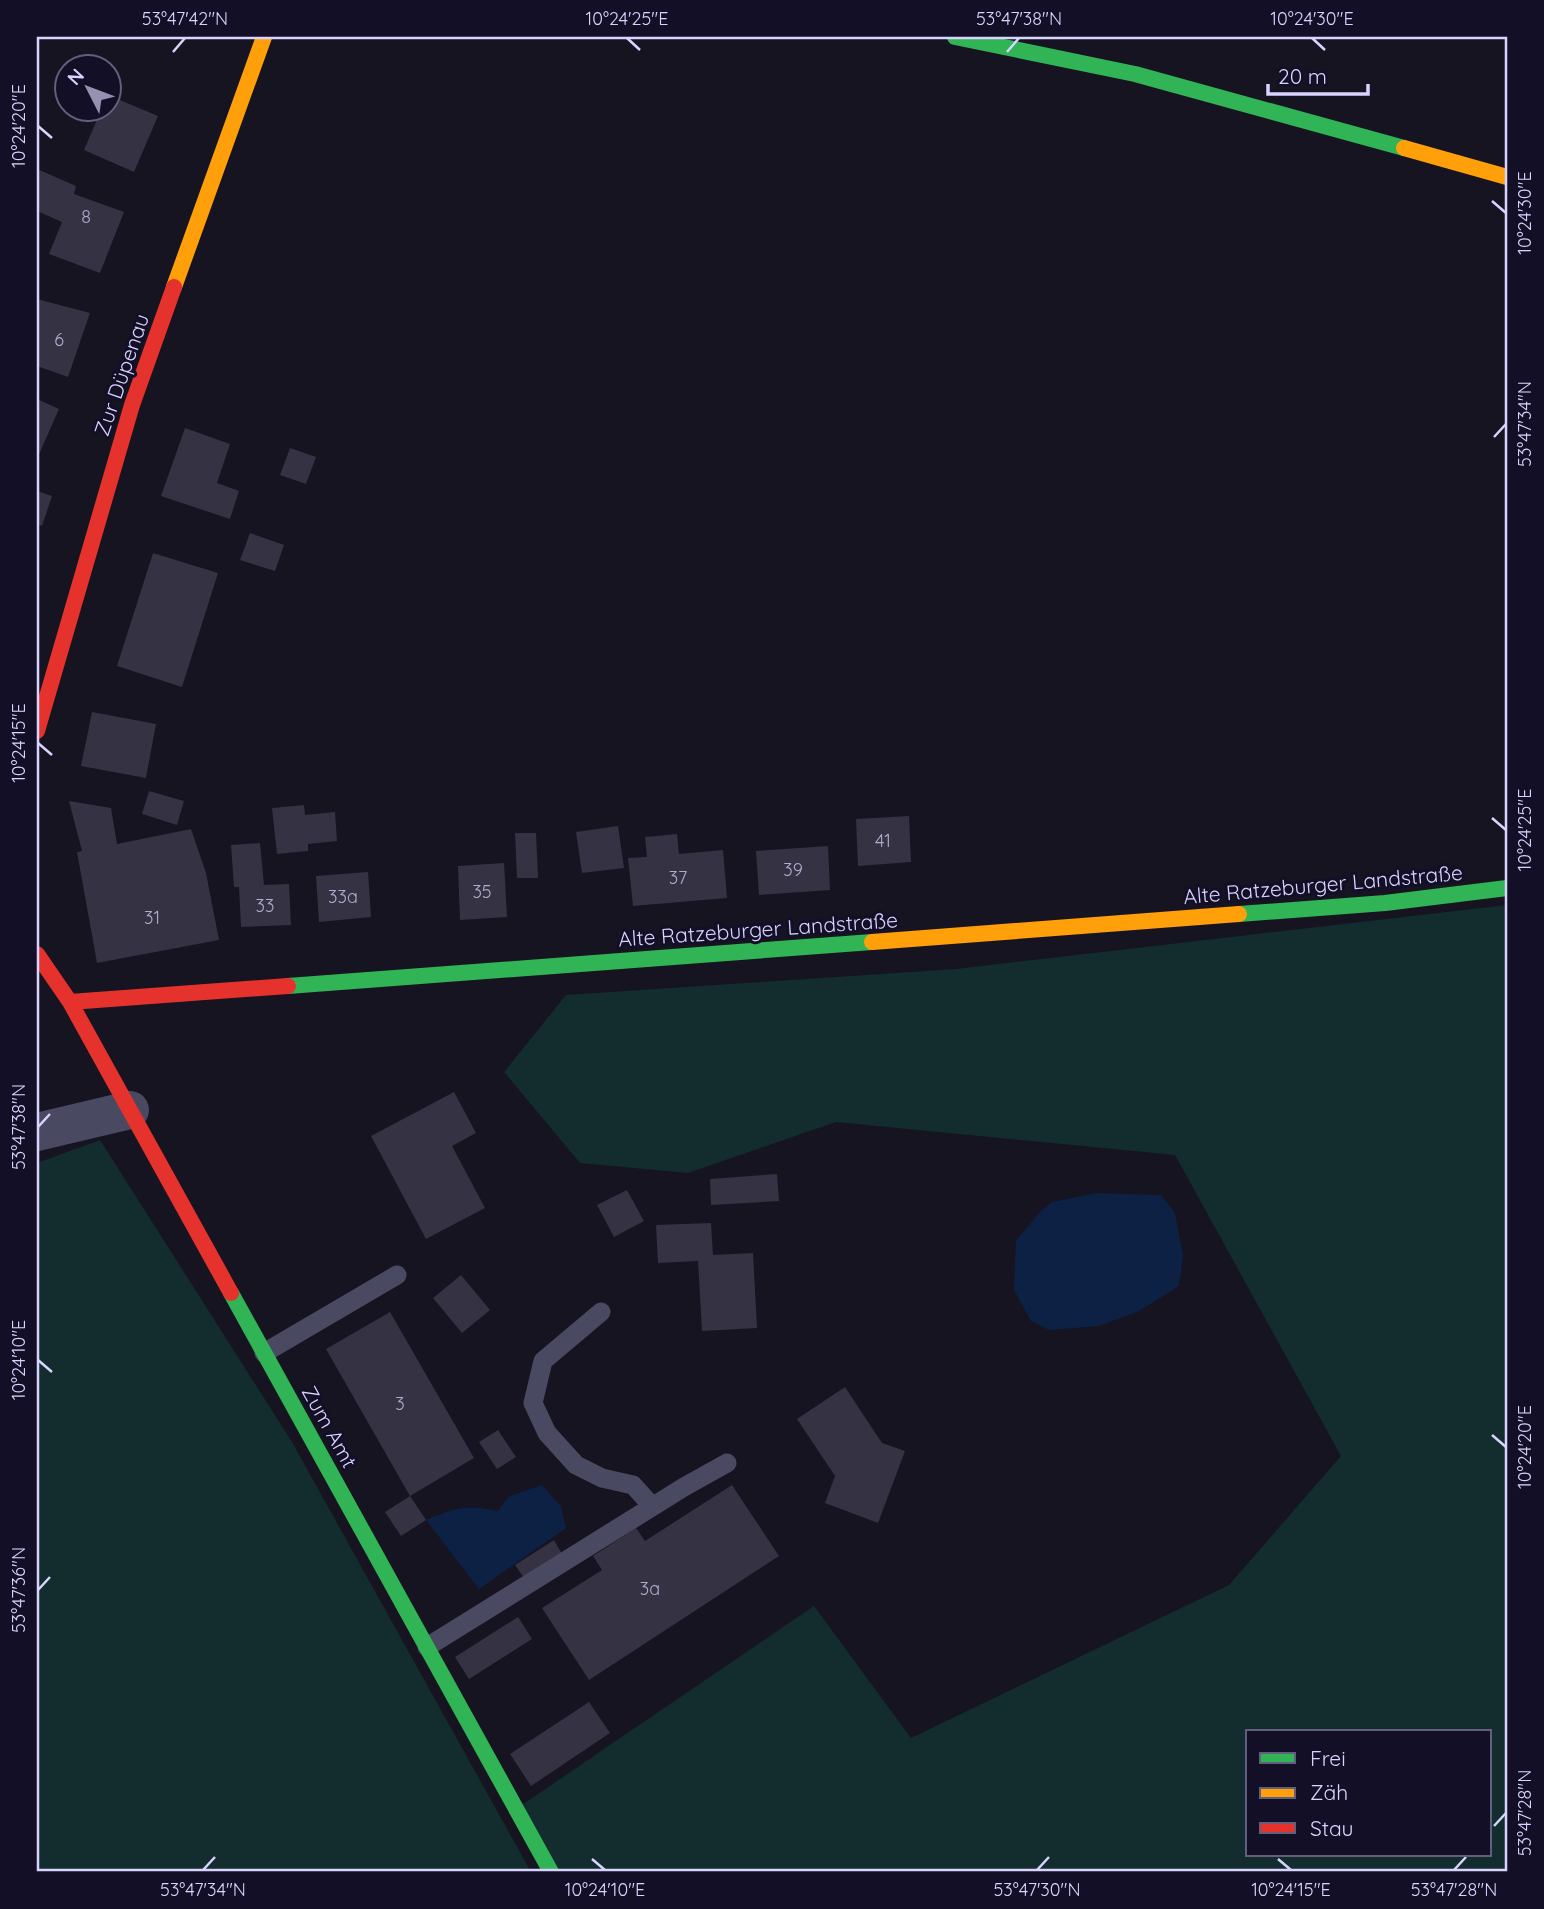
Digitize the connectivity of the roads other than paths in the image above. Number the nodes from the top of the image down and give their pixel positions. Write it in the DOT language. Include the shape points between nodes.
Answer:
graph roads {
  1 [pos="264,37"];
  2 [pos="956,37"];
  3 [pos="1507,177"];
  4 [pos="37,731"];
  5 [pos="1507,888"];
  6 [pos="37,954"];
  7 [pos="70,1002"];
  8 [pos="130,1110"];
  9 [pos="37,1132"];
  10 [pos="397,1275"];
  11 [pos="601,1312"];
  12 [pos="264,1353"];
  13 [pos="727,1463"];
  14 [pos="652,1506"];
  15 [pos="426,1647"];
  16 [pos="551,1872"];
  1 -- 4 [label="street, Zur Düpenau" via="132,405"];
  2 -- 3 [label="street" via="1135,74"];
  5 -- 7 [label="street, Alte Ratzeburger Landstraße" via="1385,904"];
  6 -- 7 [label="street"];
  7 -- 8 [label="street, Zum Amt"];
  8 -- 9 [label="street"];
  8 -- 12 [label="street, Zum Amt"];
  10 -- 12 [label="lane"];
  11 -- 14 [label="lane" via="543,1361 533,1403 547,1433 576,1465 601,1478 633,1485"];
  12 -- 15 [label="street, Zum Amt"];
  13 -- 14 [label="lane"];
  14 -- 15 [label="lane"];
  15 -- 16 [label="street, Zum Amt"];
}
